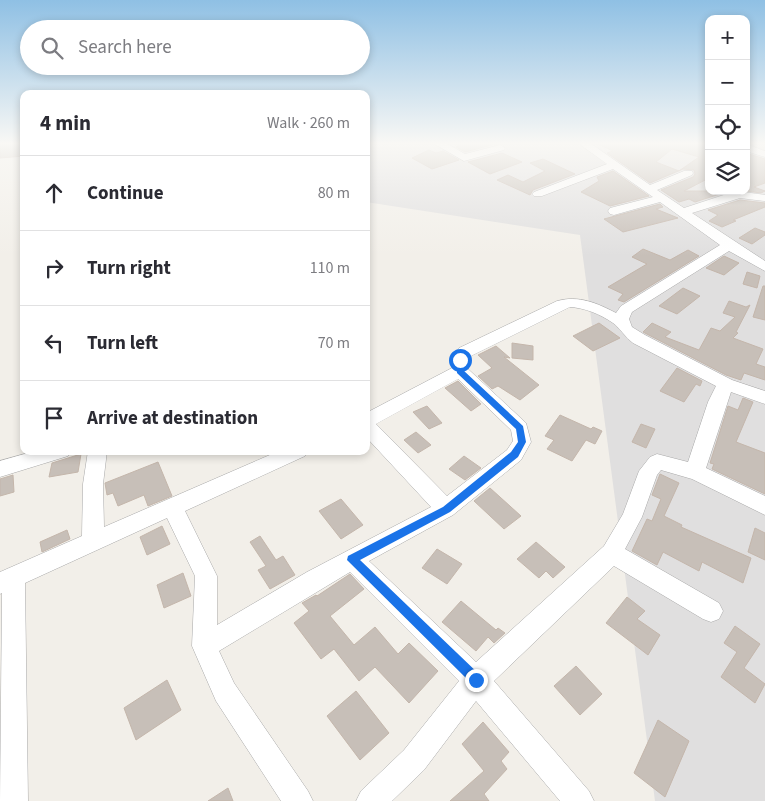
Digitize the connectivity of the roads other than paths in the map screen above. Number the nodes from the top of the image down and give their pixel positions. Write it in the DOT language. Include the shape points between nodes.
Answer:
graph roads {
  1 [pos="574,180"];
  2 [pos="635,180"];
  3 [pos="670,180"];
  4 [pos="649,189"];
  5 [pos="538,194"];
  6 [pos="661,198"];
  7 [pos="765,198"];
  8 [pos="614,211"];
  9 [pos="681,213"];
  10 [pos="729,245"];
  11 [pos="765,267"];
  12 [pos="621,321"];
  13 [pos="460,371"];
  14 [pos="726,384"];
  15 [pos="765,398"];
  16 [pos="370,421"];
  17 [pos="370,427"];
  18 [pos="47,455"];
  19 [pos="98,455"];
  20 [pos="289,455"];
  21 [pos="0,469"];
  22 [pos="695,471"];
  23 [pos="172,506"];
  24 [pos="765,506"];
  25 [pos="446,509"];
  26 [pos="93,541"];
  27 [pos="612,553"];
  28 [pos="352,560"];
  29 [pos="7,580"];
  30 [pos="711,610"];
  31 [pos="204,646"];
  32 [pos="476,680"];
  33 [pos="13,801"];
  34 [pos="298,801"];
  35 [pos="371,801"];
  36 [pos="579,801"];
  1 -- 5 [label="street"];
  2 -- 4 [label="street"];
  3 -- 4 [label="street"];
  4 -- 6 [label="street"];
  6 -- 8 [label="street"];
  6 -- 9 [label="street"];
  7 -- 9 [label="street" via="739,194"];
  9 -- 10 [label="street"];
  10 -- 11 [label="street"];
  10 -- 12 [label="street" via="626,309"];
  12 -- 13 [label="street" via="587,305 575,302 562,304 465,352 460,360"];
  12 -- 14 [label="street" via="628,332 639,339"];
  13 -- 16 [label="street"];
  13 -- 25 [label="street" via="520,428 522,442 514,455"];
  14 -- 15 [label="street"];
  14 -- 22 [label="street"];
  17 -- 25 [label="street"];
  18 -- 21 [label="street"];
  19 -- 26 [label="street"];
  20 -- 23 [label="street"];
  22 -- 24 [label="street"];
  22 -- 27 [label="street" via="677,464 657,462 649,471 632,517"];
  23 -- 26 [label="street"];
  23 -- 31 [label="street" via="206,576"];
  25 -- 28 [label="street"];
  26 -- 29 [label="street"];
  27 -- 30 [label="street"];
  27 -- 32 [label="street"];
  28 -- 31 [label="street" via="314,579"];
  28 -- 32 [label="street"];
  29 -- 33 [label="street"];
  31 -- 34 [label="street" via="225,692"];
  32 -- 35 [label="street" via="414,760"];
  32 -- 36 [label="street"];
}
